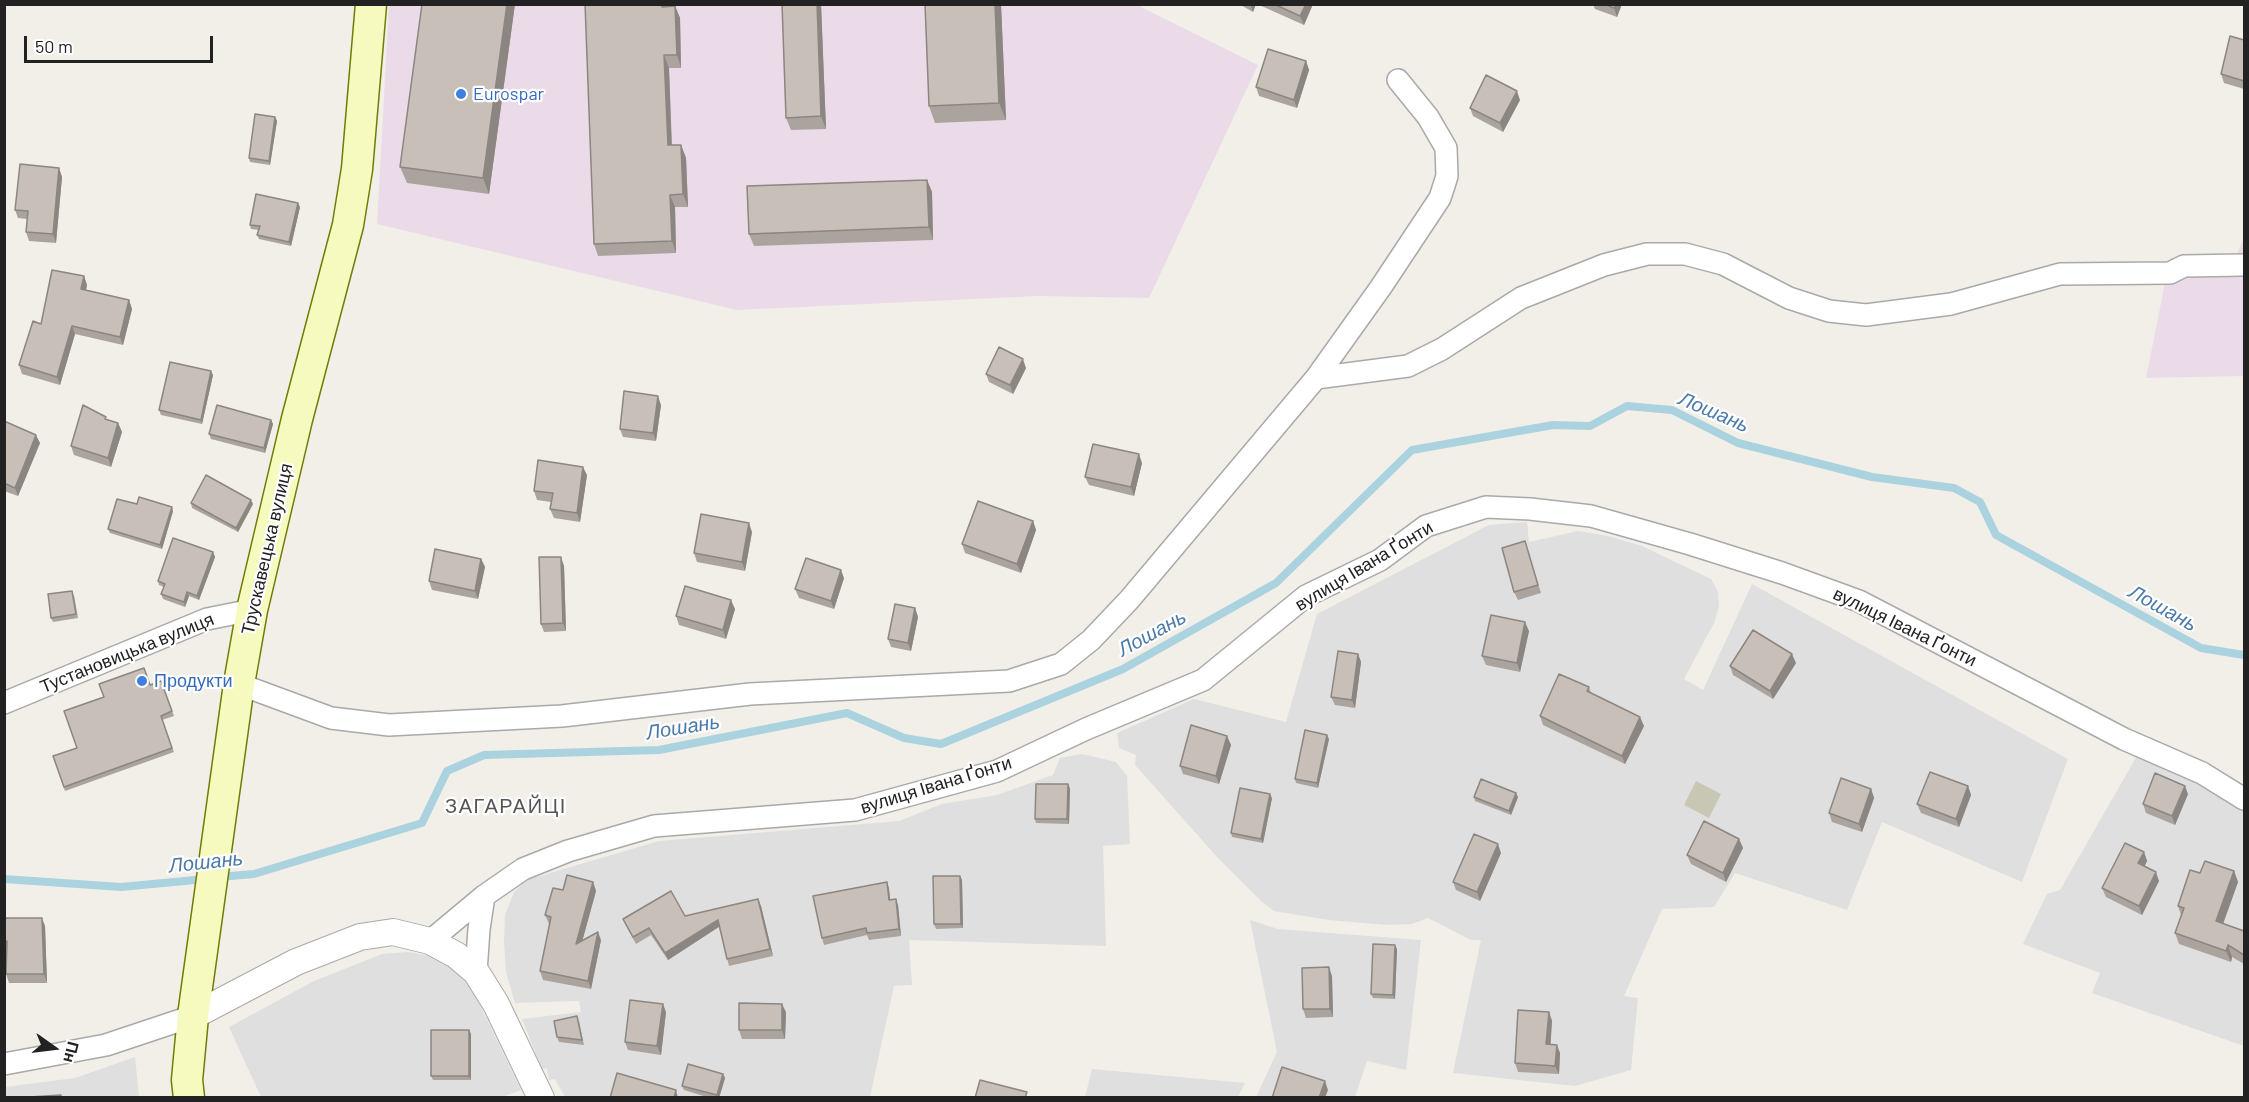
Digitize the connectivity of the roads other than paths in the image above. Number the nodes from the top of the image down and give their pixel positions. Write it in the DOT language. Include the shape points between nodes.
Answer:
graph roads {
  1 [pos="371,4"];
  2 [pos="1398,80"];
  3 [pos="2244,265"];
  4 [pos="1316,378"];
  5 [pos="252,610"];
  6 [pos="239,684"];
  7 [pos="4,703"];
  8 [pos="2244,799"];
  9 [pos="484,896"];
  10 [pos="430,941"];
  11 [pos="476,972"];
  12 [pos="192,1016"];
  13 [pos="4,1064"];
  14 [pos="189,1098"];
  15 [pos="541,1098"];
  1 -- 5 [label="main road, Трускавецька вулиця" via="357,169 348,225"];
  2 -- 4 [label="street" via="1428,117 1446,148 1447,176 1440,198"];
  3 -- 4 [label="street" via="2184,266 2170,273 2060,274 1951,304 1866,315 1828,310 1789,298 1723,264 1685,254 1647,254 1604,265 1521,298 1408,366"];
  4 -- 6 [label="street" via="1122,608 1061,664 1033,675 1009,681 750,694 562,716 389,725 331,718"];
  5 -- 6 [label="main road, Трускавецька вулиця"];
  5 -- 7 [label="street, Тустановицька вулиця" via="207,619"];
  6 -- 12 [label="main road, Трускавецька вулиця"];
  8 -- 9 [label="street, вулиця Івана Ґонти" via="2202,773 2124,739 1859,601 1701,547 1591,516 1486,507 1426,525 1380,560 1306,596 1203,680 997,771 855,810 654,826 568,851 523,869"];
  9 -- 10 [label="street, вулиця Івана Ґонти"];
  9 -- 11 [label="street"];
  10 -- 11 [label="street"];
  10 -- 12 [label="street" via="393,932 360,937 296,962"];
  11 -- 15 [label="street" via="496,1004"];
  12 -- 13 [label="street" via="106,1045"];
  12 -- 14 [label="main road, Трускавецька вулиця"];
}
